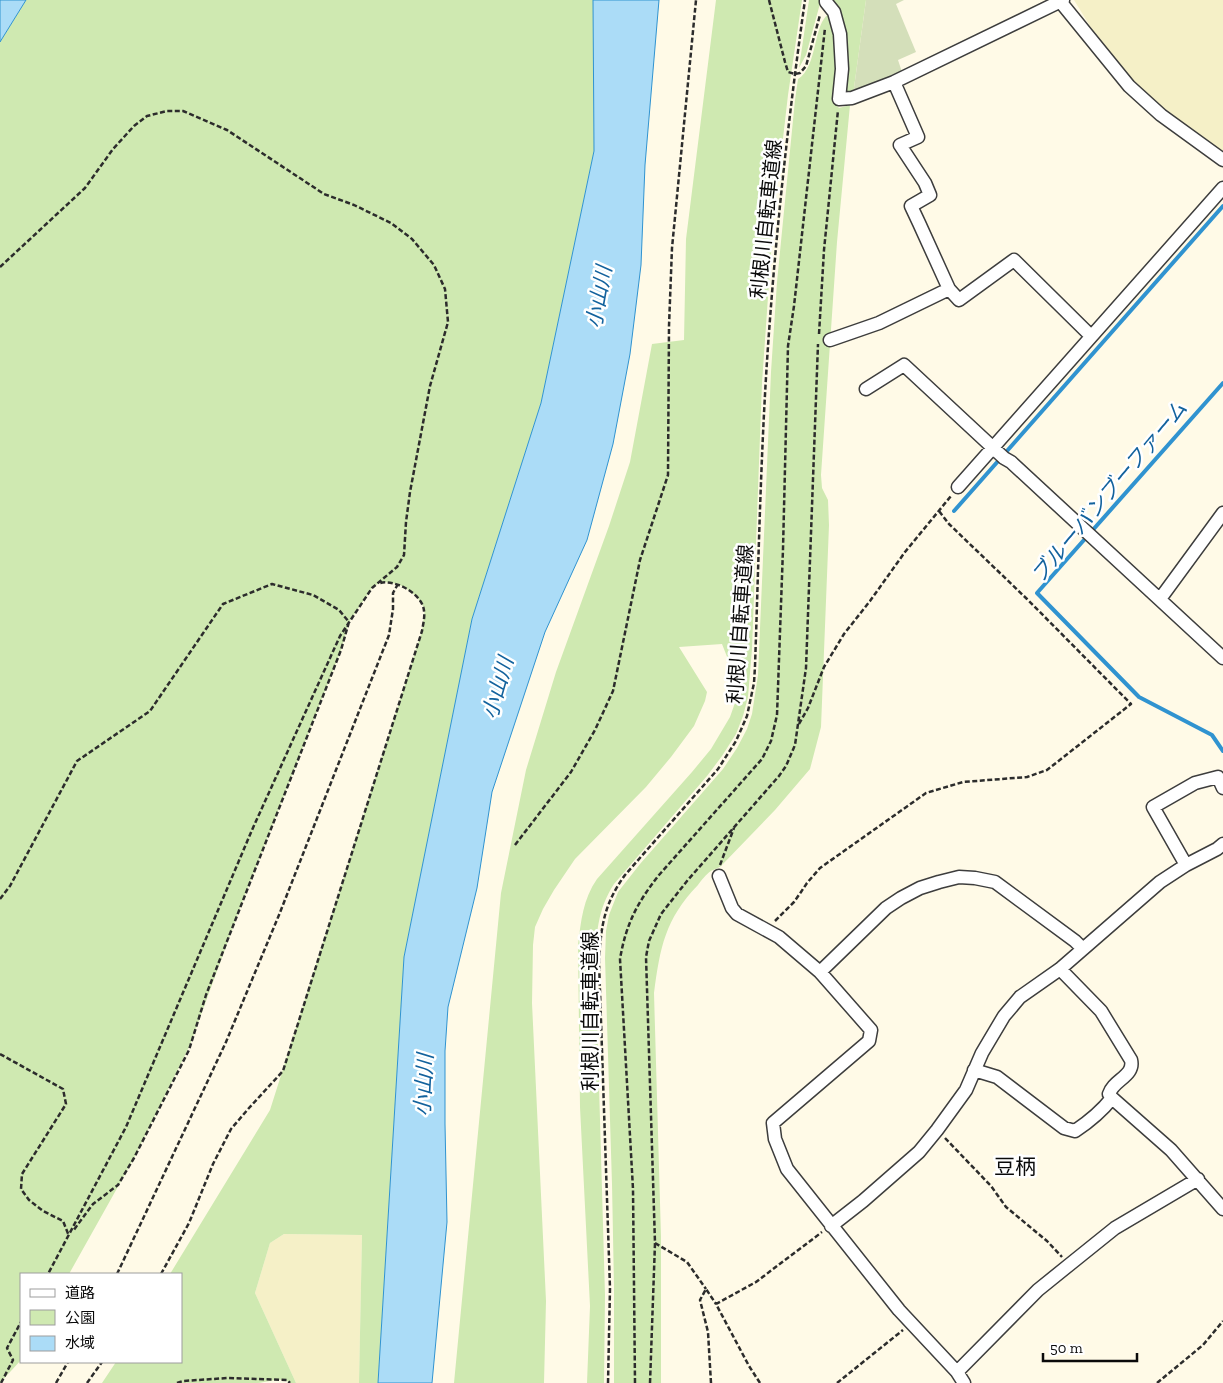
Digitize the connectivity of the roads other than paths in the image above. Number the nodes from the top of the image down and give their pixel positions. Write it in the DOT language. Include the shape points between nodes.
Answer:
graph roads {
  1 [pos="1061,0"];
  2 [pos="826,1"];
  3 [pos="894,82"];
  4 [pos="1223,160"];
  5 [pos="1223,188"];
  6 [pos="949,289"];
  7 [pos="1091,336"];
  8 [pos="822,339"];
  9 [pos="866,389"];
  10 [pos="993,448"];
  11 [pos="958,487"];
  12 [pos="1223,513"];
  13 [pos="1160,599"];
  14 [pos="1223,658"];
  15 [pos="1223,788"];
  16 [pos="1223,844"];
  17 [pos="1186,865"];
  18 [pos="719,876"];
  19 [pos="1083,949"];
  20 [pos="1060,968"];
  21 [pos="820,972"];
  22 [pos="974,1070"];
  23 [pos="1112,1098"];
  24 [pos="1198,1179"];
  25 [pos="1223,1209"];
  26 [pos="831,1226"];
  27 [pos="957,1372"];
  28 [pos="964,1383"];
  1 -- 3 [label="street"];
  1 -- 4 [label="street" via="1129,86 1161,115"];
  2 -- 3 [label="street" via="834,12 840,34 840,99 852,98"];
  3 -- 6 [label="street" via="918,137 900,145 930,195 910,206"];
  5 -- 7 [label="street"];
  6 -- 7 [label="street" via="960,300 1014,260"];
  6 -- 8 [label="street" via="879,323"];
  7 -- 10 [label="street"];
  9 -- 10 [label="street" via="904,365"];
  10 -- 11 [label="street"];
  10 -- 13 [label="street"];
  12 -- 13 [label="street"];
  13 -- 14 [label="street"];
  15 -- 17 [label="street" via="1218,777 1194,783 1153,808"];
  16 -- 17 [label="street"];
  17 -- 19 [label="street" via="1160,882"];
  18 -- 21 [label="street" via="737,914 779,937"];
  19 -- 20 [label="street"];
  19 -- 21 [label="street" via="995,882 959,877 920,888 893,903"];
  20 -- 22 [label="street" via="1012,1006"];
  20 -- 23 [label="street" via="1100,1012 1131,1060 1130,1071 1110,1089"];
  21 -- 26 [label="street" via="871,1030 869,1040 773,1123 787,1169"];
  22 -- 23 [label="street" via="997,1077 1064,1128 1075,1130 1089,1122"];
  22 -- 26 [label="street" via="966,1090 919,1152"];
  23 -- 24 [label="street" via="1172,1150"];
  24 -- 25 [label="street"];
  24 -- 27 [label="street" via="1116,1228 1069,1265 1038,1290"];
  26 -- 27 [label="street" via="899,1310"];
  27 -- 28 [label="street"];
}
